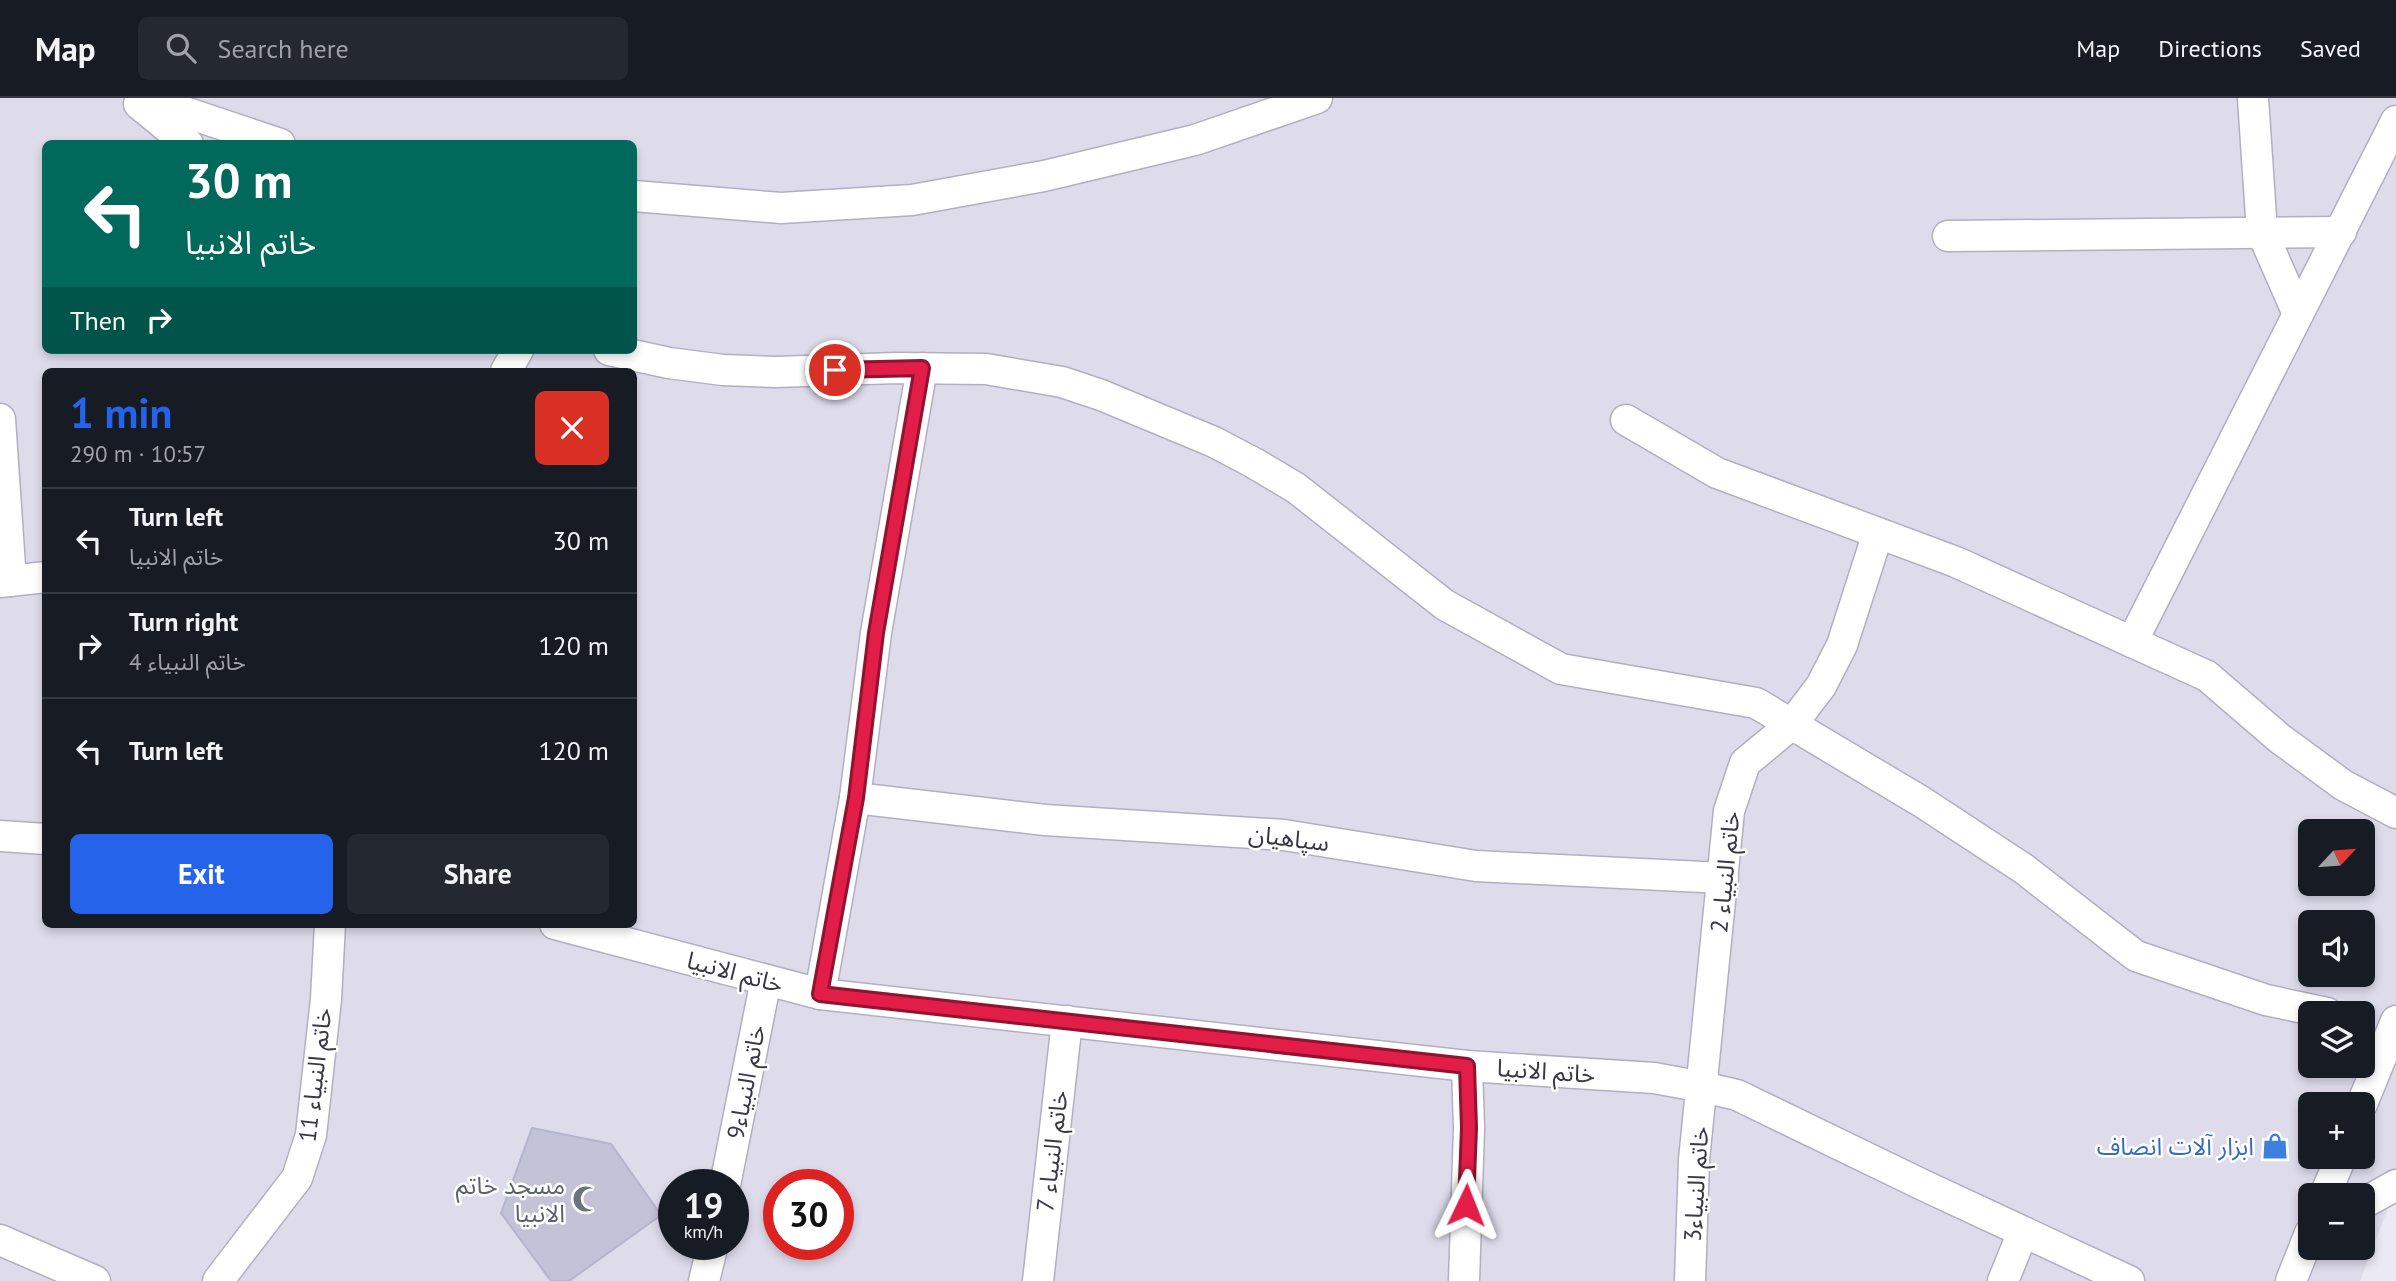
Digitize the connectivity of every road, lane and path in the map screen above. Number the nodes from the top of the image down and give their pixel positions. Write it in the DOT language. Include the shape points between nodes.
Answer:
graph roads {
  1 [pos="132,98"];
  2 [pos="143,98"];
  3 [pos="1317,98"];
  4 [pos="2253,98"];
  5 [pos="2396,121"];
  6 [pos="183,140"];
  7 [pos="269,140"];
  8 [pos="637,197"];
  9 [pos="2262,232"];
  10 [pos="2341,232"];
  11 [pos="1948,236"];
  12 [pos="2298,314"];
  13 [pos="627,354"];
  14 [pos="922,368"];
  15 [pos="0,419"];
  16 [pos="1626,420"];
  17 [pos="1878,533"];
  18 [pos="42,577"];
  19 [pos="5,581"];
  20 [pos="2132,642"];
  21 [pos="1792,724"];
  22 [pos="856,798"];
  23 [pos="2396,813"];
  24 [pos="0,836"];
  25 [pos="42,839"];
  26 [pos="1723,878"];
  27 [pos="330,928"];
  28 [pos="570,928"];
  29 [pos="766,980"];
  30 [pos="820,994"];
  31 [pos="2298,1007"];
  32 [pos="1067,1021"];
  33 [pos="2396,1021"];
  34 [pos="2375,1042"];
  35 [pos="1467,1066"];
  36 [pos="1703,1087"];
  37 [pos="728,1169"];
  38 [pos="2396,1185"];
  39 [pos="2375,1197"];
  40 [pos="2022,1232"];
  41 [pos="0,1240"];
  42 [pos="709,1260"];
  43 [pos="95,1281"];
  44 [pos="218,1281"];
  45 [pos="704,1281"];
  46 [pos="1038,1281"];
  47 [pos="1464,1281"];
  48 [pos="1690,1281"];
  49 [pos="2003,1281"];
  50 [pos="2129,1281"];
  1 -- 6 [label="street"];
  2 -- 7 [label="street"];
  3 -- 8 [label="street" via="1195,140 1044,176 912,200 782,208"];
  4 -- 9 [label="street"];
  5 -- 10 [label="street"];
  9 -- 10 [label="street"];
  9 -- 11 [label="street"];
  9 -- 12 [label="street"];
  10 -- 12 [label="street"];
  12 -- 20 [label="street"];
  13 -- 14 [label="street" via="723,370"];
  14 -- 21 [label="street" via="986,369 1062,382 1153,416 1214,442 1296,488 1445,605 1561,669 1756,703"];
  14 -- 22 [label="street" via="876,633"];
  15 -- 19 [label="street"];
  16 -- 17 [label="street" via="1717,473"];
  17 -- 20 [label="street" via="1956,562"];
  17 -- 21 [label="street, خاتم النبیاء 2" via="1842,645 1821,686"];
  18 -- 19 [label="street"];
  20 -- 23 [label="street" via="2207,676 2343,785"];
  21 -- 26 [label="street, خاتم النبیاء 2" via="1745,763 1729,811"];
  21 -- 31 [label="street" via="2024,869 2136,956"];
  22 -- 26 [label="street, سپاهیان" via="1045,820 1284,835 1476,866"];
  22 -- 30 [label="street"];
  24 -- 25 [label="street"];
  26 -- 36 [label="street, خاتم النبیاء 2"];
  27 -- 44 [label="street, خاتم النبیاء 11" via="312,1135 297,1178"];
  28 -- 29 [label="street, خاتم الانبیا"];
  29 -- 30 [label="street, خاتم الانبیا"];
  29 -- 37 [label="street, خاتم النبیاء9"];
  30 -- 32 [label="street, خاتم الانبیا"];
  32 -- 35 [label="street, خاتم الانبیا"];
  32 -- 46 [label="street, خاتم النبیاء 7"];
  33 -- 34 [label="street"];
  35 -- 36 [label="street, خاتم الانبیا" via="1654,1078"];
  35 -- 47 [label="street"];
  36 -- 40 [label="street, خاتم الانبیا" via="1737,1095"];
  36 -- 48 [label="street, خاتم النبیاء3" via="1694,1160"];
  38 -- 39 [label="street"];
  40 -- 49 [label="street"];
  40 -- 50 [label="street, خاتم الانبیا"];
  41 -- 43 [label="street"];
  42 -- 45 [label="street"];
}
